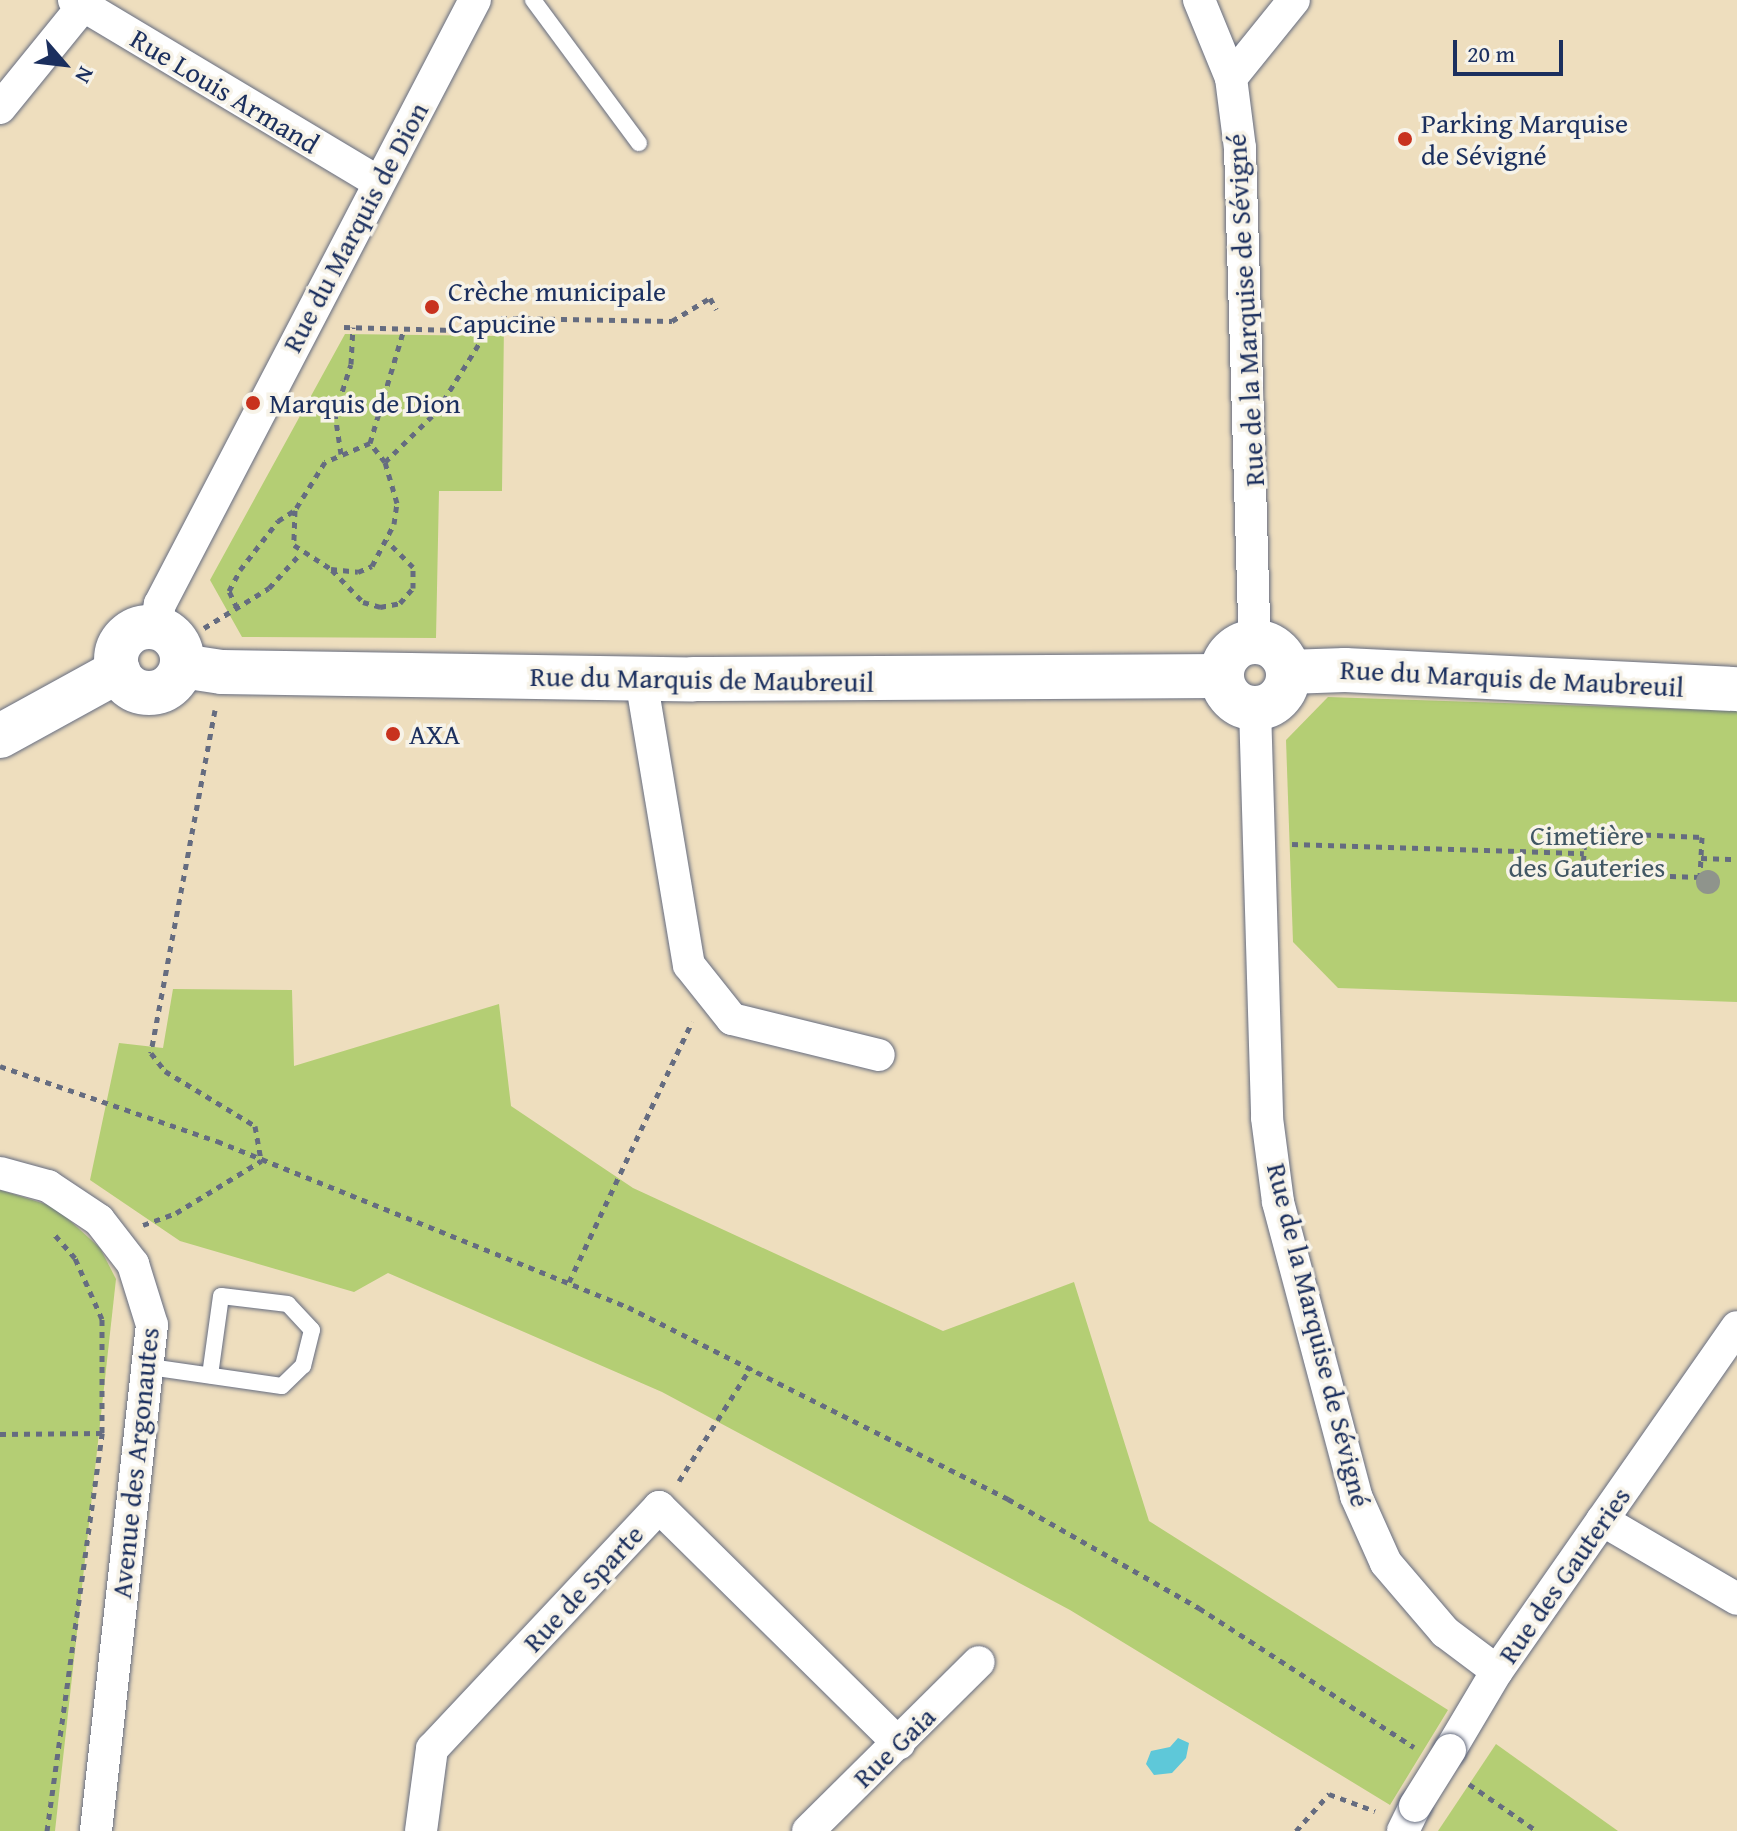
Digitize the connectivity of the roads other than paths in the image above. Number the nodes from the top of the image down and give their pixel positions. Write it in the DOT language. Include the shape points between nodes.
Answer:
graph roads {
  1 [pos="475,0"];
  2 [pos="533,0"];
  3 [pos="1199,0"];
  4 [pos="1294,0"];
  5 [pos="78,3"];
  6 [pos="1231,78"];
  7 [pos="0,108"];
  8 [pos="639,143"];
  9 [pos="378,182"];
  10 [pos="1255,642"];
  11 [pos="184,653"];
  12 [pos="1288,672"];
  13 [pos="1222,676"];
  14 [pos="641,679"];
  15 [pos="1737,689"];
  16 [pos="1255,708"];
  17 [pos="0,736"];
  18 [pos="879,1055"];
  19 [pos="0,1173"];
  20 [pos="1737,1327"];
  21 [pos="150,1367"];
  22 [pos="210,1375"];
  23 [pos="1602,1520"];
  24 [pos="1737,1599"];
  25 [pos="979,1662"];
  26 [pos="1497,1671"];
  27 [pos="899,1744"];
  28 [pos="1408,1820"];
  29 [pos="96,1831"];
  30 [pos="421,1831"];
  31 [pos="808,1831"];
  1 -- 9 [label="street, Rue du Marquis de Dion"];
  2 -- 8 [label="lane"];
  3 -- 6 [label="street, Rue de la Marquise de Sévigné"];
  4 -- 6 [label="street"];
  5 -- 7 [label="street"];
  5 -- 9 [label="street, Rue Louis Armand"];
  6 -- 10 [label="street, Rue de la Marquise de Sévigné" via="1240,148"];
  9 -- 11 [label="street, Rue du Marquis de Dion" via="160,604"];
  10 -- 12 [label="street" via="1281,654"];
  10 -- 13 [label="street" via="1235,648"];
  11 -- 14 [label="street, Rue du Marquis de Maubreuil"];
  11 -- 17 [label="street" via="171,685 151,693 131,688 118,671"];
  12 -- 15 [label="street, Rue du Marquis de Maubreuil" via="1345,670"];
  12 -- 16 [label="street" via="1275,700"];
  13 -- 14 [label="street, Rue du Marquis de Maubreuil"];
  13 -- 16 [label="street" via="1229,695"];
  14 -- 18 [label="street" via="689,965 732,1019"];
  16 -- 26 [label="street, Rue de la Marquise de Sévigné" via="1267,1118 1278,1202 1356,1496 1386,1563 1445,1632"];
  19 -- 21 [label="street, Avenue des Argonautes" via="28,1178 67,1196 114,1236 148,1305"];
  20 -- 23 [label="street, Rue des Gauteries"];
  21 -- 22 [label="lane"];
  21 -- 29 [label="street, Avenue des Argonautes"];
  22 -- 22 [label="lane" via="282,1386 303,1366 312,1330 288,1304 221,1296"];
  23 -- 24 [label="street"];
  23 -- 26 [label="street, Rue des Gauteries"];
  25 -- 27 [label="street, Rue Gaia"];
  26 -- 28 [label="street, Rue des Gauteries, bridge"];
  27 -- 30 [label="street, Rue de Sparte" via="659,1507 432,1749"];
  27 -- 31 [label="street, Rue Gaia"];
}
